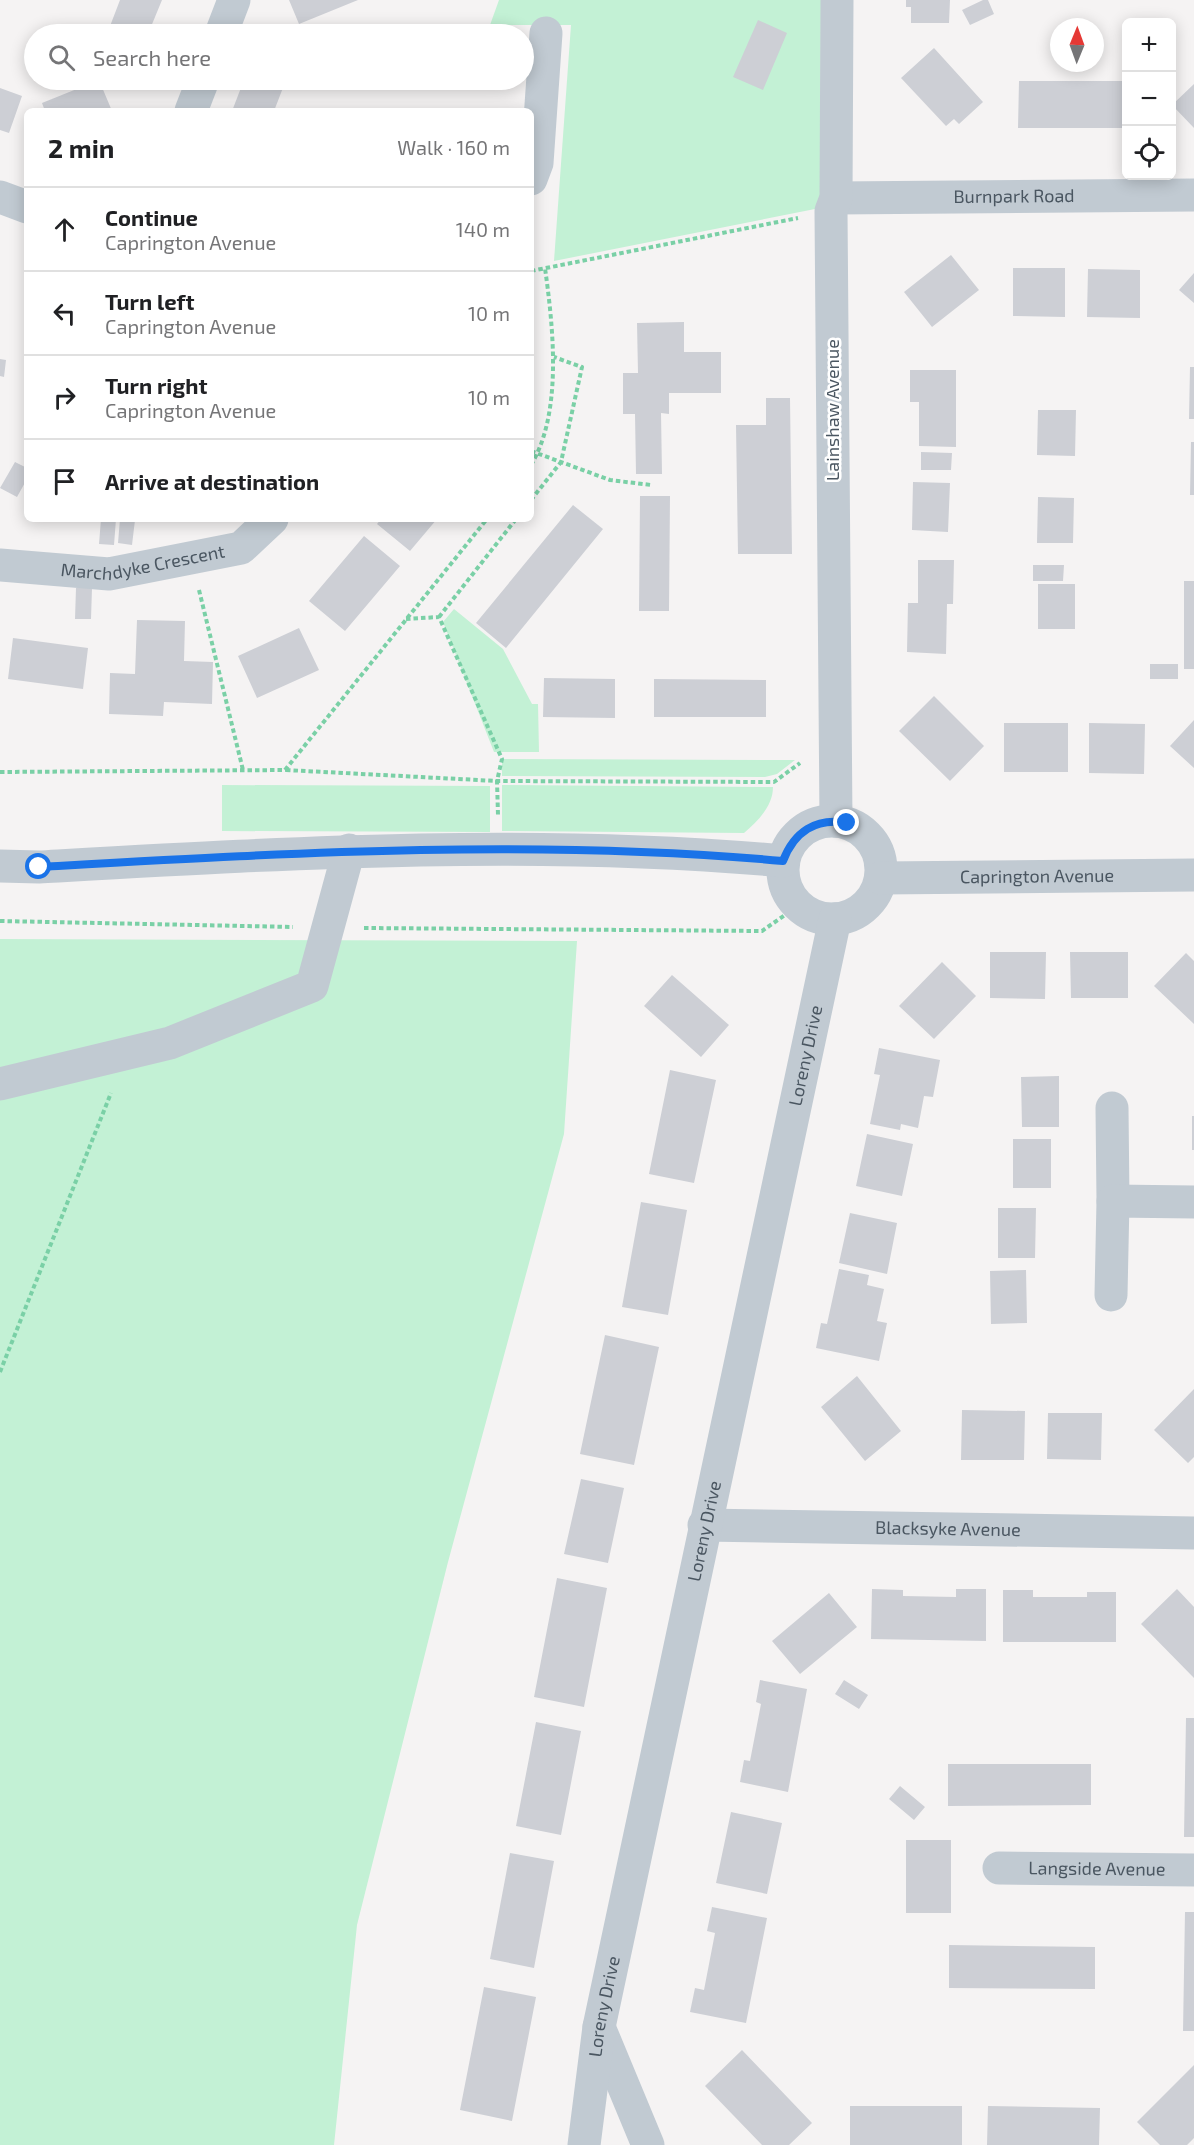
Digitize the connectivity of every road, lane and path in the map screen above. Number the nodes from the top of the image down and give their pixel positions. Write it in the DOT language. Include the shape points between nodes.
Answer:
graph roads {
  1 [pos="234,0"];
  2 [pos="837,0"];
  3 [pos="225,24"];
  4 [pos="546,33"];
  5 [pos="199,90"];
  6 [pos="192,108"];
  7 [pos="534,171"];
  8 [pos="1194,195"];
  9 [pos="0,197"];
  10 [pos="833,205"];
  11 [pos="24,206"];
  12 [pos="545,268"];
  13 [pos="534,270"];
  14 [pos="554,357"];
  15 [pos="534,452"];
  16 [pos="538,453"];
  17 [pos="534,460"];
  18 [pos="561,462"];
  19 [pos="651,485"];
  20 [pos="534,496"];
  21 [pos="269,522"];
  22 [pos="485,522"];
  23 [pos="514,522"];
  24 [pos="191,558"];
  25 [pos="0,565"];
  26 [pos="439,617"];
  27 [pos="406,619"];
  28 [pos="835,734"];
  29 [pos="243,770"];
  30 [pos="285,770"];
  31 [pos="0,772"];
  32 [pos="497,781"];
  33 [pos="836,821"];
  34 [pos="499,849"];
  35 [pos="349,850"];
  36 [pos="783,861"];
  37 [pos="0,866"];
  38 [pos="1194,875"];
  39 [pos="881,878"];
  40 [pos="798,906"];
  41 [pos="835,919"];
  42 [pos="0,921"];
  43 [pos="327,928"];
  44 [pos="132,1053"];
  45 [pos="0,1084"];
  46 [pos="1112,1108"];
  47 [pos="1113,1201"];
  48 [pos="1194,1202"];
  49 [pos="1111,1296"];
  50 [pos="0,1372"];
  51 [pos="704,1525"];
  52 [pos="1194,1533"];
  53 [pos="999,1868"];
  54 [pos="1194,1870"];
  55 [pos="599,2027"];
  56 [pos="584,2145"];
  57 [pos="648,2145"];
  1 -- 3 [label="street"];
  2 -- 10 [label="street, Lainshaw Avenue"];
  4 -- 7 [label="street"];
  5 -- 6 [label="street"];
  8 -- 10 [label="street, Burnpark Road"];
  9 -- 11 [label="street"];
  10 -- 12 [label="path"];
  10 -- 28 [label="street, Lainshaw Avenue"];
  12 -- 13 [label="path"];
  12 -- 14 [label="path"];
  14 -- 16 [label="path"];
  14 -- 18 [label="path" via="582,367"];
  15 -- 16 [label="path"];
  16 -- 17 [label="path"];
  16 -- 18 [label="path"];
  18 -- 19 [label="path" via="610,480"];
  18 -- 20 [label="path"];
  21 -- 24 [label="street, Marchdyke Crescent" via="242,548"];
  22 -- 27 [label="path"];
  23 -- 26 [label="path"];
  24 -- 25 [label="street, Marchdyke Crescent" via="109,574"];
  24 -- 29 [label="path"];
  26 -- 27 [label="path"];
  26 -- 32 [label="path" via="502,759"];
  27 -- 30 [label="path"];
  28 -- 32 [label="path" via="815,732 813,753 774,782"];
  28 -- 33 [label="street, Lainshaw Avenue"];
  29 -- 30 [label="path"];
  29 -- 31 [label="path"];
  30 -- 32 [label="path"];
  32 -- 34 [label="path"];
  33 -- 36 [label="street" via="812,825 797,835"];
  33 -- 39 [label="street" via="862,830 872,841 881,863"];
  34 -- 35 [label="street"];
  34 -- 36 [label="street" via="712,854"];
  35 -- 37 [label="street"];
  35 -- 43 [label="street"];
  36 -- 40 [label="street" via="788,892"];
  38 -- 39 [label="street, Caprington Avenue"];
  39 -- 41 [label="street" via="874,896 864,907 853,915"];
  40 -- 41 [label="street" via="811,915"];
  40 -- 43 [label="path" via="762,931"];
  41 -- 51 [label="street, Loreny Drive"];
  42 -- 43 [label="path"];
  43 -- 44 [label="street" via="312,986 170,1043"];
  44 -- 45 [label="street"];
  44 -- 50 [label="path" via="104,1106"];
  46 -- 47 [label="street"];
  47 -- 48 [label="street"];
  47 -- 49 [label="street"];
  51 -- 52 [label="street, Blacksyke Avenue"];
  51 -- 55 [label="street, Loreny Drive"];
  53 -- 54 [label="street, Langside Avenue"];
  55 -- 56 [label="street, Loreny Drive"];
  55 -- 57 [label="street"];
}
